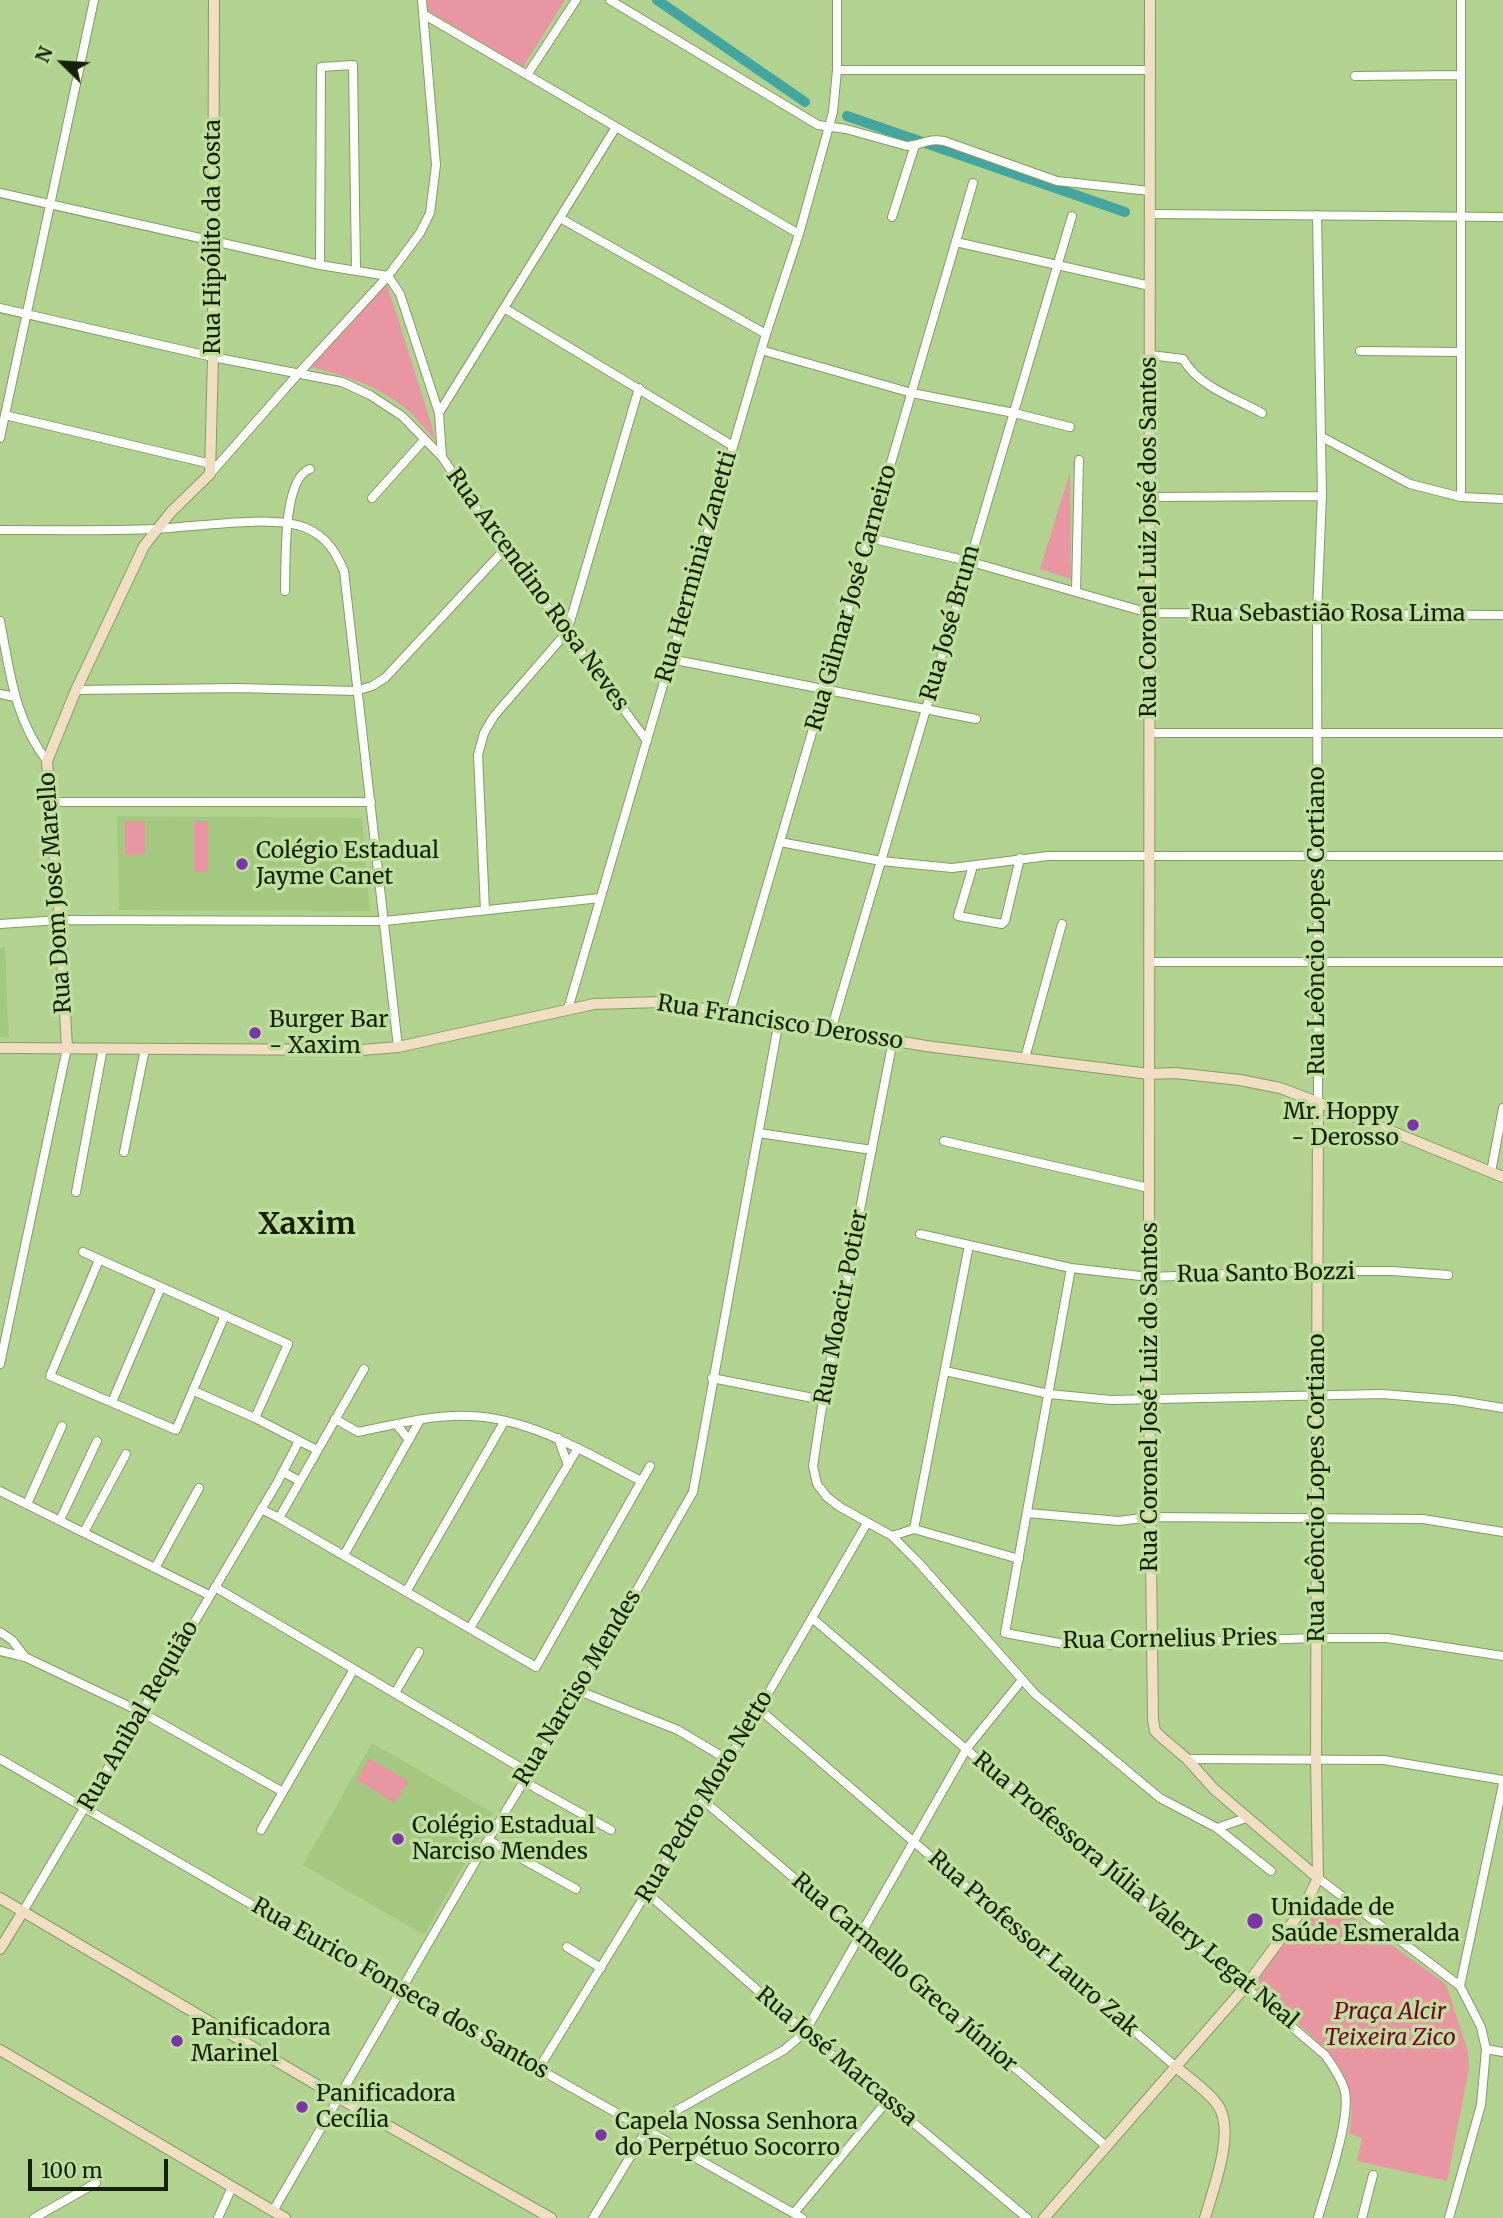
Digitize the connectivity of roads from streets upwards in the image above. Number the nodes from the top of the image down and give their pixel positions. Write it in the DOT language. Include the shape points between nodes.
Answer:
graph roads {
  1 [pos="94,0"];
  2 [pos="214,0"];
  3 [pos="422,0"];
  4 [pos="576,0"];
  5 [pos="610,0"];
  6 [pos="837,0"];
  7 [pos="1150,0"];
  8 [pos="1461,0"];
  9 [pos="423,14"];
  10 [pos="1150,69"];
  11 [pos="837,70"];
  12 [pos="527,75"];
  13 [pos="1461,75"];
  14 [pos="1355,76"];
  15 [pos="829,126"];
  16 [pos="616,127"];
  17 [pos="919,144"];
  18 [pos="973,183"];
  19 [pos="1150,191"];
  20 [pos="0,193"];
  21 [pos="50,205"];
  22 [pos="1150,214"];
  23 [pos="1317,215"];
  24 [pos="1072,216"];
  25 [pos="892,217"];
  26 [pos="1461,217"];
  27 [pos="1503,217"];
  28 [pos="560,218"];
  29 [pos="799,234"];
  30 [pos="214,242"];
  31 [pos="956,242"];
  32 [pos="320,265"];
  33 [pos="1057,267"];
  34 [pos="356,270"];
  35 [pos="388,276"];
  36 [pos="1150,286"];
  37 [pos="0,308"];
  38 [pos="504,308"];
  39 [pos="27,314"];
  40 [pos="766,334"];
  41 [pos="761,350"];
  42 [pos="1360,351"];
  43 [pos="1461,352"];
  44 [pos="1150,355"];
  45 [pos="213,356"];
  46 [pos="298,374"];
  47 [pos="639,388"];
  48 [pos="912,393"];
  49 [pos="1014,412"];
  50 [pos="439,413"];
  51 [pos="1262,413"];
  52 [pos="5,415"];
  53 [pos="1070,427"];
  54 [pos="1322,437"];
  55 [pos="0,438"];
  56 [pos="424,440"];
  57 [pos="733,446"];
  58 [pos="442,457"];
  59 [pos="1079,460"];
  60 [pos="210,469"];
  61 [pos="310,469"];
  62 [pos="1322,496"];
  63 [pos="1150,497"];
  64 [pos="1461,497"];
  65 [pos="372,498"];
  66 [pos="1503,499"];
  67 [pos="287,522"];
  68 [pos="155,529"];
  69 [pos="0,530"];
  70 [pos="870,538"];
  71 [pos="504,550"];
  72 [pos="968,561"];
  73 [pos="285,591"];
  74 [pos="1076,592"];
  75 [pos="1149,613"];
  76 [pos="1317,614"];
  77 [pos="1503,615"];
  78 [pos="0,621"];
  79 [pos="567,632"];
  80 [pos="670,659"];
  81 [pos="76,690"];
  82 [pos="825,690"];
  83 [pos="356,691"];
  84 [pos="0,694"];
  85 [pos="15,697"];
  86 [pos="926,709"];
  87 [pos="976,719"];
  88 [pos="1149,733"];
  89 [pos="1317,733"];
  90 [pos="1503,733"];
  91 [pos="647,741"];
  92 [pos="47,761"];
  93 [pos="50,802"];
  94 [pos="371,802"];
  95 [pos="780,842"];
  96 [pos="1149,855"];
  97 [pos="1317,855"];
  98 [pos="1503,856"];
  99 [pos="1020,858"];
  100 [pos="881,861"];
  101 [pos="974,866"];
  102 [pos="600,898"];
  103 [pos="485,910"];
  104 [pos="60,920"];
  105 [pos="385,921"];
  106 [pos="0,924"];
  107 [pos="1062,924"];
  108 [pos="1149,962"];
  109 [pos="1317,962"];
  110 [pos="1503,962"];
  111 [pos="568,1009"];
  112 [pos="730,1012"];
  113 [pos="779,1020"];
  114 [pos="831,1030"];
  115 [pos="893,1040"];
  116 [pos="398,1047"];
  117 [pos="0,1048"];
  118 [pos="66,1048"];
  119 [pos="103,1048"];
  120 [pos="145,1049"];
  121 [pos="1025,1058"];
  122 [pos="1149,1074"];
  123 [pos="1318,1102"];
  124 [pos="1503,1108"];
  125 [pos="759,1133"];
  126 [pos="944,1141"];
  127 [pos="872,1150"];
  128 [pos="124,1152"];
  129 [pos="1490,1172"];
  130 [pos="1503,1177"];
  131 [pos="1149,1188"];
  132 [pos="76,1192"];
  133 [pos="920,1234"];
  134 [pos="969,1245"];
  135 [pos="83,1252"];
  136 [pos="99,1260"];
  137 [pos="1071,1268"];
  138 [pos="1317,1271"];
  139 [pos="1448,1275"];
  140 [pos="1149,1277"];
  141 [pos="161,1287"];
  142 [pos="225,1315"];
  143 [pos="0,1364"];
  144 [pos="364,1369"];
  145 [pos="946,1371"];
  146 [pos="712,1378"];
  147 [pos="194,1391"];
  148 [pos="1049,1394"];
  149 [pos="1317,1396"];
  150 [pos="1149,1398"];
  151 [pos="823,1400"];
  152 [pos="112,1402"];
  153 [pos="1503,1408"];
  154 [pos="255,1418"];
  155 [pos="335,1419"];
  156 [pos="420,1420"];
  157 [pos="504,1422"];
  158 [pos="396,1424"];
  159 [pos="62,1426"];
  160 [pos="558,1438"];
  161 [pos="409,1440"];
  162 [pos="97,1441"];
  163 [pos="299,1441"];
  164 [pos="578,1448"];
  165 [pos="317,1450"];
  166 [pos="126,1454"];
  167 [pos="568,1465"];
  168 [pos="650,1466"];
  169 [pos="283,1472"];
  170 [pos="300,1481"];
  171 [pos="641,1481"];
  172 [pos="199,1488"];
  173 [pos="0,1490"];
  174 [pos="27,1504"];
  175 [pos="261,1509"];
  176 [pos="1027,1513"];
  177 [pos="1150,1517"];
  178 [pos="279,1518"];
  179 [pos="1317,1519"];
  180 [pos="60,1520"];
  181 [pos="867,1524"];
  182 [pos="914,1529"];
  183 [pos="84,1532"];
  184 [pos="1503,1532"];
  185 [pos="892,1536"];
  186 [pos="344,1555"];
  187 [pos="1019,1559"];
  188 [pos="155,1568"];
  189 [pos="215,1587"];
  190 [pos="406,1592"];
  191 [pos="209,1595"];
  192 [pos="811,1618"];
  193 [pos="470,1628"];
  194 [pos="0,1632"];
  195 [pos="1316,1638"];
  196 [pos="1152,1642"];
  197 [pos="0,1651"];
  198 [pos="419,1652"];
  199 [pos="1503,1656"];
  200 [pos="25,1657"];
  201 [pos="354,1669"];
  202 [pos="1022,1680"];
  203 [pos="579,1691"];
  204 [pos="395,1693"];
  205 [pos="759,1709"];
  206 [pos="141,1712"];
  207 [pos="967,1748"];
  208 [pos="0,1759"];
  209 [pos="1187,1759"];
  210 [pos="728,1760"];
  211 [pos="1316,1760"];
  212 [pos="528,1772"];
  213 [pos="523,1782"];
  214 [pos="1503,1782"];
  215 [pos="283,1792"];
  216 [pos="703,1800"];
  217 [pos="85,1808"];
  218 [pos="1243,1819"];
  219 [pos="1217,1828"];
  220 [pos="261,1830"];
  221 [pos="611,1830"];
  222 [pos="488,1840"];
  223 [pos="914,1842"];
  224 [pos="1271,1871"];
  225 [pos="1318,1878"];
  226 [pos="576,1889"];
  227 [pos="647,1893"];
  228 [pos="0,1898"];
  229 [pos="22,1913"];
  230 [pos="860,1936"];
  231 [pos="567,1947"];
  232 [pos="0,1949"];
  233 [pos="601,1968"];
  234 [pos="1246,1986"];
  235 [pos="1460,1986"];
  236 [pos="401,1991"];
  237 [pos="805,2032"];
  238 [pos="1486,2049"];
  239 [pos="0,2050"];
  240 [pos="1503,2052"];
  241 [pos="1175,2066"];
  242 [pos="539,2068"];
  243 [pos="339,2098"];
  244 [pos="887,2101"];
  245 [pos="647,2129"];
  246 [pos="1106,2146"];
  247 [pos="1373,2175"];
  248 [pos="96,2183"];
  249 [pos="232,2187"];
  250 [pos="273,2211"];
  251 [pos="798,2216"];
  252 [pos="34,2218"];
  253 [pos="218,2218"];
  254 [pos="285,2218"];
  255 [pos="551,2218"];
  256 [pos="593,2218"];
  257 [pos="1027,2218"];
  258 [pos="1044,2218"];
  259 [pos="1205,2218"];
  260 [pos="1318,2218"];
  261 [pos="1362,2218"];
  262 [pos="1449,2218"];
  1 -- 21 [label="street"];
  2 -- 30 [label="street, Rua Hipólito da Costa"];
  3 -- 9 [label="street"];
  4 -- 12 [label="street"];
  5 -- 15 [label="street" via="806,120"];
  6 -- 11 [label="street, Rua Herminia Zanetti"];
  7 -- 10 [label="street, Rua Coronel Luiz José dos Santos"];
  8 -- 13 [label="street"];
  9 -- 12 [label="street"];
  9 -- 35 [label="street" via="436,165 434,191 420,233"];
  10 -- 11 [label="street"];
  10 -- 19 [label="street, Rua Coronel Luiz José dos Santos"];
  11 -- 15 [label="street, Rua Herminia Zanetti"];
  12 -- 16 [label="street"];
  13 -- 14 [label="street"];
  13 -- 26 [label="street"];
  15 -- 17 [label="street" via="897,144"];
  15 -- 29 [label="street, Rua Herminia Zanetti"];
  16 -- 28 [label="street"];
  16 -- 29 [label="street"];
  17 -- 19 [label="street" via="930,138 944,141 1057,181"];
  17 -- 25 [label="street"];
  18 -- 31 [label="street, Rua Gilmar José Carneiro"];
  19 -- 22 [label="street, Rua Coronel Luiz José dos Santos"];
  20 -- 21 [label="street"];
  21 -- 30 [label="street"];
  21 -- 39 [label="street"];
  22 -- 23 [label="street"];
  22 -- 36 [label="street, Rua Coronel Luiz José dos Santos"];
  23 -- 26 [label="street"];
  23 -- 54 [label="street, Rua Leôncio Lopes Cortiano"];
  24 -- 33 [label="street, Rua José Brum"];
  26 -- 27 [label="street"];
  26 -- 43 [label="street"];
  28 -- 38 [label="street"];
  28 -- 40 [label="street"];
  29 -- 40 [label="street, Rua Herminia Zanetti"];
  30 -- 32 [label="street"];
  30 -- 45 [label="street, Rua Hipólito da Costa"];
  31 -- 33 [label="street"];
  31 -- 48 [label="street, Rua Gilmar José Carneiro"];
  32 -- 34 [label="street"];
  32 -- 34 [label="street" via="321,67 353,65"];
  33 -- 36 [label="street"];
  33 -- 49 [label="street, Rua José Brum"];
  34 -- 35 [label="street"];
  35 -- 46 [label="street"];
  35 -- 50 [label="street, Rua Arcendino Rosa Neves" via="400,294"];
  36 -- 44 [label="street, Rua Coronel Luiz José dos Santos"];
  37 -- 39 [label="street"];
  38 -- 47 [label="street"];
  38 -- 50 [label="street"];
  39 -- 45 [label="street"];
  39 -- 52 [label="street"];
  40 -- 41 [label="street, Rua Herminia Zanetti"];
  41 -- 48 [label="street"];
  41 -- 57 [label="street, Rua Herminia Zanetti"];
  42 -- 43 [label="street"];
  43 -- 64 [label="street"];
  44 -- 51 [label="street" via="1183,359 1192,373 1209,385"];
  44 -- 63 [label="street, Rua Coronel Luiz José dos Santos"];
  45 -- 46 [label="street"];
  45 -- 60 [label="street, Rua Hipólito da Costa"];
  46 -- 56 [label="street" via="342,382 370,395 402,416"];
  46 -- 60 [label="street"];
  47 -- 57 [label="street"];
  47 -- 79 [label="street"];
  48 -- 49 [label="street"];
  48 -- 70 [label="street, Rua Gilmar José Carneiro"];
  49 -- 53 [label="street"];
  49 -- 72 [label="street, Rua José Brum"];
  50 -- 58 [label="street, Rua Arcendino Rosa Neves"];
  52 -- 55 [label="street"];
  52 -- 60 [label="street"];
  54 -- 62 [label="street, Rua Leôncio Lopes Cortiano"];
  54 -- 64 [label="street" via="1410,484"];
  56 -- 58 [label="street"];
  56 -- 65 [label="street"];
  57 -- 80 [label="street, Rua Herminia Zanetti"];
  58 -- 71 [label="street, Rua Arcendino Rosa Neves"];
  59 -- 74 [label="street"];
  60 -- 68 [label="street"];
  61 -- 67 [label="street" via="296,481"];
  62 -- 63 [label="street"];
  62 -- 76 [label="street, Rua Leôncio Lopes Cortiano"];
  63 -- 75 [label="street, Rua Coronel Luiz José dos Santos"];
  64 -- 66 [label="street"];
  67 -- 68 [label="street"];
  67 -- 73 [label="street"];
  67 -- 83 [label="street" via="324,538 344,571"];
  68 -- 69 [label="street"];
  68 -- 81 [label="street"];
  70 -- 72 [label="street, Rua Sebastião Rosa Lima"];
  70 -- 82 [label="street, Rua Gilmar José Carneiro"];
  71 -- 79 [label="street, Rua Arcendino Rosa Neves"];
  71 -- 83 [label="street" via="385,678"];
  72 -- 74 [label="street, Rua Sebastião Rosa Lima"];
  72 -- 86 [label="street, Rua José Brum"];
  74 -- 75 [label="street, Rua Sebastião Rosa Lima"];
  75 -- 76 [label="street, Rua Sebastião Rosa Lima"];
  75 -- 88 [label="street, Rua Coronel Luiz José dos Santos"];
  76 -- 77 [label="street, Rua Sebastião Rosa Lima"];
  76 -- 89 [label="street, Rua Leôncio Lopes Cortiano"];
  78 -- 85 [label="street, Rua Dom José Marello"];
  79 -- 91 [label="street, Rua Arcendino Rosa Neves"];
  79 -- 103 [label="street" via="484,733 478,755"];
  80 -- 82 [label="street"];
  80 -- 91 [label="street, Rua Herminia Zanetti"];
  81 -- 83 [label="street"];
  81 -- 92 [label="street"];
  82 -- 86 [label="street"];
  82 -- 95 [label="street, Rua Gilmar José Carneiro"];
  83 -- 94 [label="street"];
  84 -- 85 [label="street"];
  85 -- 92 [label="street, Rua Dom José Marello" via="31,740"];
  86 -- 87 [label="street"];
  86 -- 100 [label="street, Rua José Brum"];
  88 -- 89 [label="street"];
  88 -- 96 [label="street, Rua Coronel Luiz José dos Santos"];
  89 -- 90 [label="street"];
  89 -- 97 [label="street, Rua Leôncio Lopes Cortiano"];
  91 -- 102 [label="street, Rua Herminia Zanetti"];
  92 -- 93 [label="street, Rua Dom José Marello"];
  93 -- 94 [label="street"];
  93 -- 104 [label="street, Rua Dom José Marello"];
  94 -- 105 [label="street"];
  95 -- 100 [label="street"];
  95 -- 112 [label="street, Rua Gilmar José Carneiro"];
  96 -- 97 [label="street"];
  96 -- 99 [label="street"];
  96 -- 108 [label="street, Rua Coronel Luiz José dos Santos"];
  97 -- 98 [label="street"];
  97 -- 109 [label="street, Rua Leôncio Lopes Cortiano"];
  99 -- 101 [label="street"];
  99 -- 101 [label="street" via="1002,924 958,916"];
  100 -- 101 [label="street"];
  100 -- 114 [label="street, Rua José Brum"];
  102 -- 103 [label="street"];
  102 -- 111 [label="street, Rua Herminia Zanetti"];
  103 -- 105 [label="street"];
  104 -- 105 [label="street"];
  104 -- 106 [label="street"];
  104 -- 118 [label="street, Rua Dom José Marello"];
  105 -- 116 [label="street"];
  107 -- 121 [label="street"];
  108 -- 109 [label="street"];
  108 -- 122 [label="street, Rua Coronel Luiz José dos Santos"];
  109 -- 110 [label="street"];
  109 -- 123 [label="street, Rua Leôncio Lopes Cortiano"];
  111 -- 112 [label="street, Rua Francisco Derosso" via="663,1002"];
  111 -- 116 [label="street, Rua Francisco Derosso"];
  112 -- 113 [label="street, Rua Francisco Derosso"];
  113 -- 114 [label="street, Rua Francisco Derosso"];
  113 -- 125 [label="street, Rua Narciso Mendes"];
  114 -- 115 [label="street, Rua Francisco Derosso"];
  115 -- 121 [label="street, Rua Francisco Derosso"];
  115 -- 127 [label="street, Rua Moacir Potier"];
  116 -- 120 [label="street, Rua Francisco Derosso"];
  117 -- 118 [label="street, Rua Francisco Derosso"];
  118 -- 119 [label="street, Rua Francisco Derosso"];
  118 -- 143 [label="street"];
  119 -- 120 [label="street, Rua Francisco Derosso"];
  119 -- 132 [label="street"];
  120 -- 128 [label="street"];
  121 -- 122 [label="street, Rua Francisco Derosso"];
  122 -- 123 [label="street, Rua Francisco Derosso" via="1240,1080"];
  122 -- 131 [label="street, Rua Coronel José Luiz do Santos"];
  123 -- 129 [label="street, Rua Francisco Derosso"];
  123 -- 138 [label="street, Rua Leôncio Lopes Cortiano"];
  124 -- 129 [label="street"];
  125 -- 127 [label="street"];
  125 -- 146 [label="street, Rua Narciso Mendes"];
  126 -- 131 [label="street"];
  127 -- 151 [label="street, Rua Moacir Potier"];
  129 -- 130 [label="street, Rua Francisco Derosso"];
  131 -- 140 [label="street, Rua Coronel José Luiz do Santos"];
  133 -- 134 [label="street, Rua Santo Bozzi"];
  134 -- 137 [label="street, Rua Santo Bozzi"];
  134 -- 145 [label="street"];
  135 -- 136 [label="street"];
  136 -- 141 [label="street"];
  136 -- 152 [label="street" via="50,1376"];
  137 -- 140 [label="street, Rua Santo Bozzi"];
  137 -- 148 [label="street"];
  138 -- 139 [label="street, Rua Santo Bozzi"];
  138 -- 140 [label="street, Rua Santo Bozzi"];
  138 -- 149 [label="street, Rua Leôncio Lopes Cortiano"];
  140 -- 150 [label="street, Rua Coronel José Luiz do Santos"];
  141 -- 142 [label="street"];
  141 -- 152 [label="street"];
  142 -- 147 [label="street"];
  142 -- 154 [label="street" via="288,1344"];
  144 -- 155 [label="street"];
  145 -- 148 [label="street"];
  145 -- 182 [label="street"];
  146 -- 151 [label="street"];
  146 -- 203 [label="street, Rua Narciso Mendes" via="693,1492"];
  147 -- 152 [label="street" via="176,1430"];
  147 -- 154 [label="street"];
  148 -- 150 [label="street"];
  148 -- 176 [label="street"];
  149 -- 150 [label="street"];
  149 -- 153 [label="street" via="1415,1396"];
  149 -- 179 [label="street, Rua Leôncio Lopes Cortiano"];
  150 -- 177 [label="street, Rua Coronel José Luiz do Santos"];
  151 -- 181 [label="street, Rua Moacir Potier" via="813,1465 817,1484 827,1497"];
  154 -- 163 [label="street"];
  155 -- 158 [label="street" via="358,1432"];
  155 -- 165 [label="street"];
  156 -- 157 [label="street" via="472,1416"];
  156 -- 158 [label="street"];
  156 -- 161 [label="street"];
  157 -- 160 [label="street"];
  157 -- 190 [label="street"];
  158 -- 161 [label="street"];
  159 -- 174 [label="street"];
  160 -- 164 [label="street"];
  160 -- 167 [label="street"];
  161 -- 186 [label="street"];
  162 -- 180 [label="street"];
  163 -- 165 [label="street"];
  163 -- 169 [label="street, Rua Anibal Requião"];
  164 -- 167 [label="street"];
  164 -- 171 [label="street"];
  165 -- 170 [label="street"];
  166 -- 183 [label="street"];
  167 -- 193 [label="street"];
  168 -- 171 [label="street"];
  169 -- 170 [label="street"];
  169 -- 175 [label="street, Rua Anibal Requião"];
  170 -- 178 [label="street"];
  171 -- 193 [label="street" via="536,1667"];
  172 -- 188 [label="street"];
  173 -- 174 [label="street"];
  174 -- 180 [label="street"];
  175 -- 178 [label="street"];
  175 -- 189 [label="street, Rua Anibal Requião"];
  176 -- 177 [label="street" via="1119,1521"];
  176 -- 187 [label="street"];
  177 -- 179 [label="street"];
  177 -- 196 [label="street, Rua Coronel José Luiz do Santos"];
  178 -- 186 [label="street"];
  179 -- 184 [label="street" via="1423,1519"];
  179 -- 195 [label="street, Rua Leôncio Lopes Cortiano"];
  180 -- 183 [label="street"];
  181 -- 185 [label="street, Rua Moacir Potier"];
  181 -- 192 [label="street, Rua Pedro Moro Netto"];
  182 -- 185 [label="street"];
  182 -- 187 [label="street"];
  183 -- 188 [label="street"];
  185 -- 202 [label="street, Rua Moacir Potier"];
  186 -- 190 [label="street"];
  187 -- 196 [label="street, Rua Cornelius Pries" via="1005,1633 1075,1646"];
  188 -- 191 [label="street"];
  189 -- 191 [label="street, Rua Anibal Requião"];
  189 -- 201 [label="street"];
  190 -- 193 [label="street"];
  191 -- 206 [label="street, Rua Anibal Requião"];
  192 -- 205 [label="street, Rua Pedro Moro Netto"];
  192 -- 207 [label="street, Rua Professora Júlia Valery Legat Neal"];
  194 -- 200 [label="street"];
  195 -- 196 [label="street, Rua Cornelius Pries"];
  195 -- 199 [label="street, Rua Cornelius Pries" via="1387,1638"];
  195 -- 211 [label="street, Rua Leôncio Lopes Cortiano"];
  196 -- 209 [label="street, Rua Coronel José Luiz do Santos" via="1155,1731"];
  197 -- 200 [label="street"];
  198 -- 204 [label="street"];
  200 -- 206 [label="street"];
  201 -- 204 [label="street"];
  201 -- 215 [label="street"];
  202 -- 207 [label="street"];
  202 -- 219 [label="street, Rua Moacir Potier" via="1160,1798"];
  203 -- 210 [label="street" via="678,1730"];
  203 -- 212 [label="street, Rua Narciso Mendes"];
  204 -- 212 [label="street"];
  205 -- 210 [label="street, Rua Pedro Moro Netto"];
  205 -- 223 [label="street, Rua Professor Lauro Zak"];
  206 -- 215 [label="street"];
  206 -- 217 [label="street, Rua Anibal Requião"];
  207 -- 223 [label="street"];
  207 -- 234 [label="street, Rua Professora Júlia Valery Legat Neal"];
  208 -- 217 [label="street, Rua Eurico Fonseca dos Santos"];
  209 -- 211 [label="street"];
  209 -- 218 [label="street"];
  210 -- 216 [label="street, Rua Pedro Moro Netto"];
  211 -- 214 [label="street" via="1384,1760"];
  211 -- 225 [label="street, Rua Leôncio Lopes Cortiano"];
  212 -- 213 [label="street, Rua Narciso Mendes"];
  213 -- 221 [label="street"];
  213 -- 222 [label="street, Rua Narciso Mendes"];
  214 -- 235 [label="street"];
  215 -- 220 [label="street"];
  216 -- 227 [label="street, Rua Pedro Moro Netto"];
  216 -- 230 [label="street, Rua Carmello Greca Júnior"];
  217 -- 229 [label="street, Rua Anibal Requião"];
  217 -- 236 [label="street, Rua Eurico Fonseca dos Santos"];
  218 -- 219 [label="street"];
  218 -- 225 [label="street"];
  219 -- 224 [label="street, Rua Moacir Potier"];
  222 -- 226 [label="street"];
  222 -- 236 [label="street, Rua Narciso Mendes"];
  223 -- 230 [label="street"];
  223 -- 241 [label="street, Rua Professor Lauro Zak"];
  225 -- 234 [label="street" via="1304,1906"];
  225 -- 235 [label="street"];
  227 -- 233 [label="street, Rua Pedro Moro Netto"];
  227 -- 237 [label="street, Rua José Marcassa"];
  228 -- 229 [label="street"];
  229 -- 232 [label="street, Rua Anibal Requião"];
  229 -- 243 [label="street"];
  230 -- 237 [label="street"];
  230 -- 246 [label="street, Rua Carmello Greca Júnior"];
  231 -- 233 [label="street"];
  233 -- 242 [label="street, Rua Pedro Moro Netto"];
  234 -- 241 [label="street"];
  234 -- 260 [label="street, Rua Professora Júlia Valery Legat Neal" via="1325,2055 1345,2091 1345,2116"];
  235 -- 238 [label="street" via="1481,2027"];
  236 -- 242 [label="street, Rua Eurico Fonseca dos Santos"];
  236 -- 243 [label="street, Rua Narciso Mendes"];
  237 -- 244 [label="street, Rua José Marcassa"];
  237 -- 245 [label="street" via="784,2050"];
  238 -- 240 [label="street"];
  238 -- 262 [label="street" via="1480,2105"];
  239 -- 249 [label="street"];
  241 -- 246 [label="street"];
  241 -- 259 [label="street, Rua Professor Lauro Zak" via="1218,2105 1225,2123"];
  242 -- 245 [label="street, Rua Eurico Fonseca dos Santos"];
  243 -- 250 [label="street, Rua Narciso Mendes"];
  243 -- 255 [label="street"];
  244 -- 251 [label="street"];
  244 -- 257 [label="street, Rua José Marcassa"];
  245 -- 251 [label="street, Rua Eurico Fonseca dos Santos"];
  245 -- 256 [label="street"];
  246 -- 258 [label="street"];
  247 -- 261 [label="street"];
  248 -- 252 [label="street"];
  249 -- 250 [label="street"];
  249 -- 253 [label="street"];
  250 -- 254 [label="street"];
}
